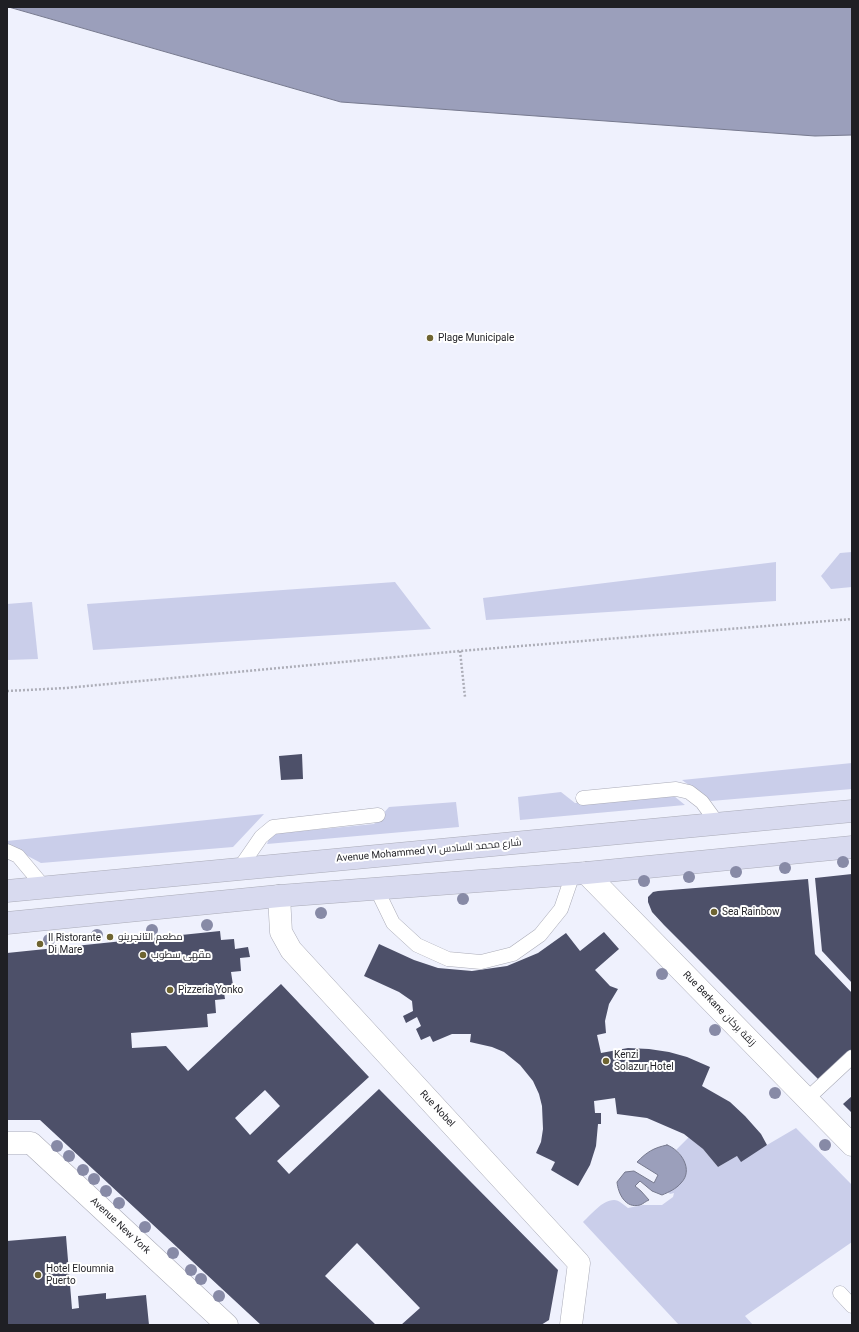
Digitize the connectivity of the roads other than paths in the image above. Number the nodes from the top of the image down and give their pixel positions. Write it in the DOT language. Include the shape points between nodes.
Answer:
graph roads {
  1 [pos="583,798"];
  2 [pos="852,811"];
  3 [pos="378,815"];
  4 [pos="718,824"];
  5 [pos="852,847"];
  6 [pos="7,851"];
  7 [pos="239,869"];
  8 [pos="579,873"];
  9 [pos="44,887"];
  10 [pos="376,888"];
  11 [pos="7,891"];
  12 [pos="279,896"];
  13 [pos="7,923"];
  14 [pos="852,1057"];
  15 [pos="807,1099"];
  16 [pos="7,1143"];
  17 [pos="852,1144"];
  18 [pos="840,1293"];
  19 [pos="852,1306"];
  20 [pos="227,1325"];
  21 [pos="571,1325"];
  1 -- 4 [label="lane" via="676,788 689,792 702,802"];
  2 -- 4 [label="main road, Avenue Mohammed VI شارع محمد السادس"];
  3 -- 7 [label="lane" via="274,827 261,836"];
  4 -- 7 [label="main road, Avenue Mohammed VI شارع محمد السادس"];
  5 -- 8 [label="main road"];
  6 -- 9 [label="lane" via="18,856"];
  7 -- 9 [label="main road, Avenue Mohammed VI شارع محمد السادس"];
  8 -- 10 [label="main road"];
  8 -- 10 [label="lane" via="561,908 540,935 513,954 481,962 448,959 417,945 393,923"];
  8 -- 15 [label="street, Rue Berkane زنقة بركان"];
  9 -- 11 [label="main road, Avenue Mohammed VI شارع محمد السادس"];
  10 -- 12 [label="main road"];
  12 -- 13 [label="main road"];
  12 -- 21 [label="street, Rue Nobel" via="281,932 291,950 579,1263"];
  14 -- 15 [label="lane"];
  15 -- 17 [label="street, Rue Berkane زنقة بركان"];
  16 -- 20 [label="street, Avenue New York" via="31,1143"];
  18 -- 19 [label="lane"];
}
